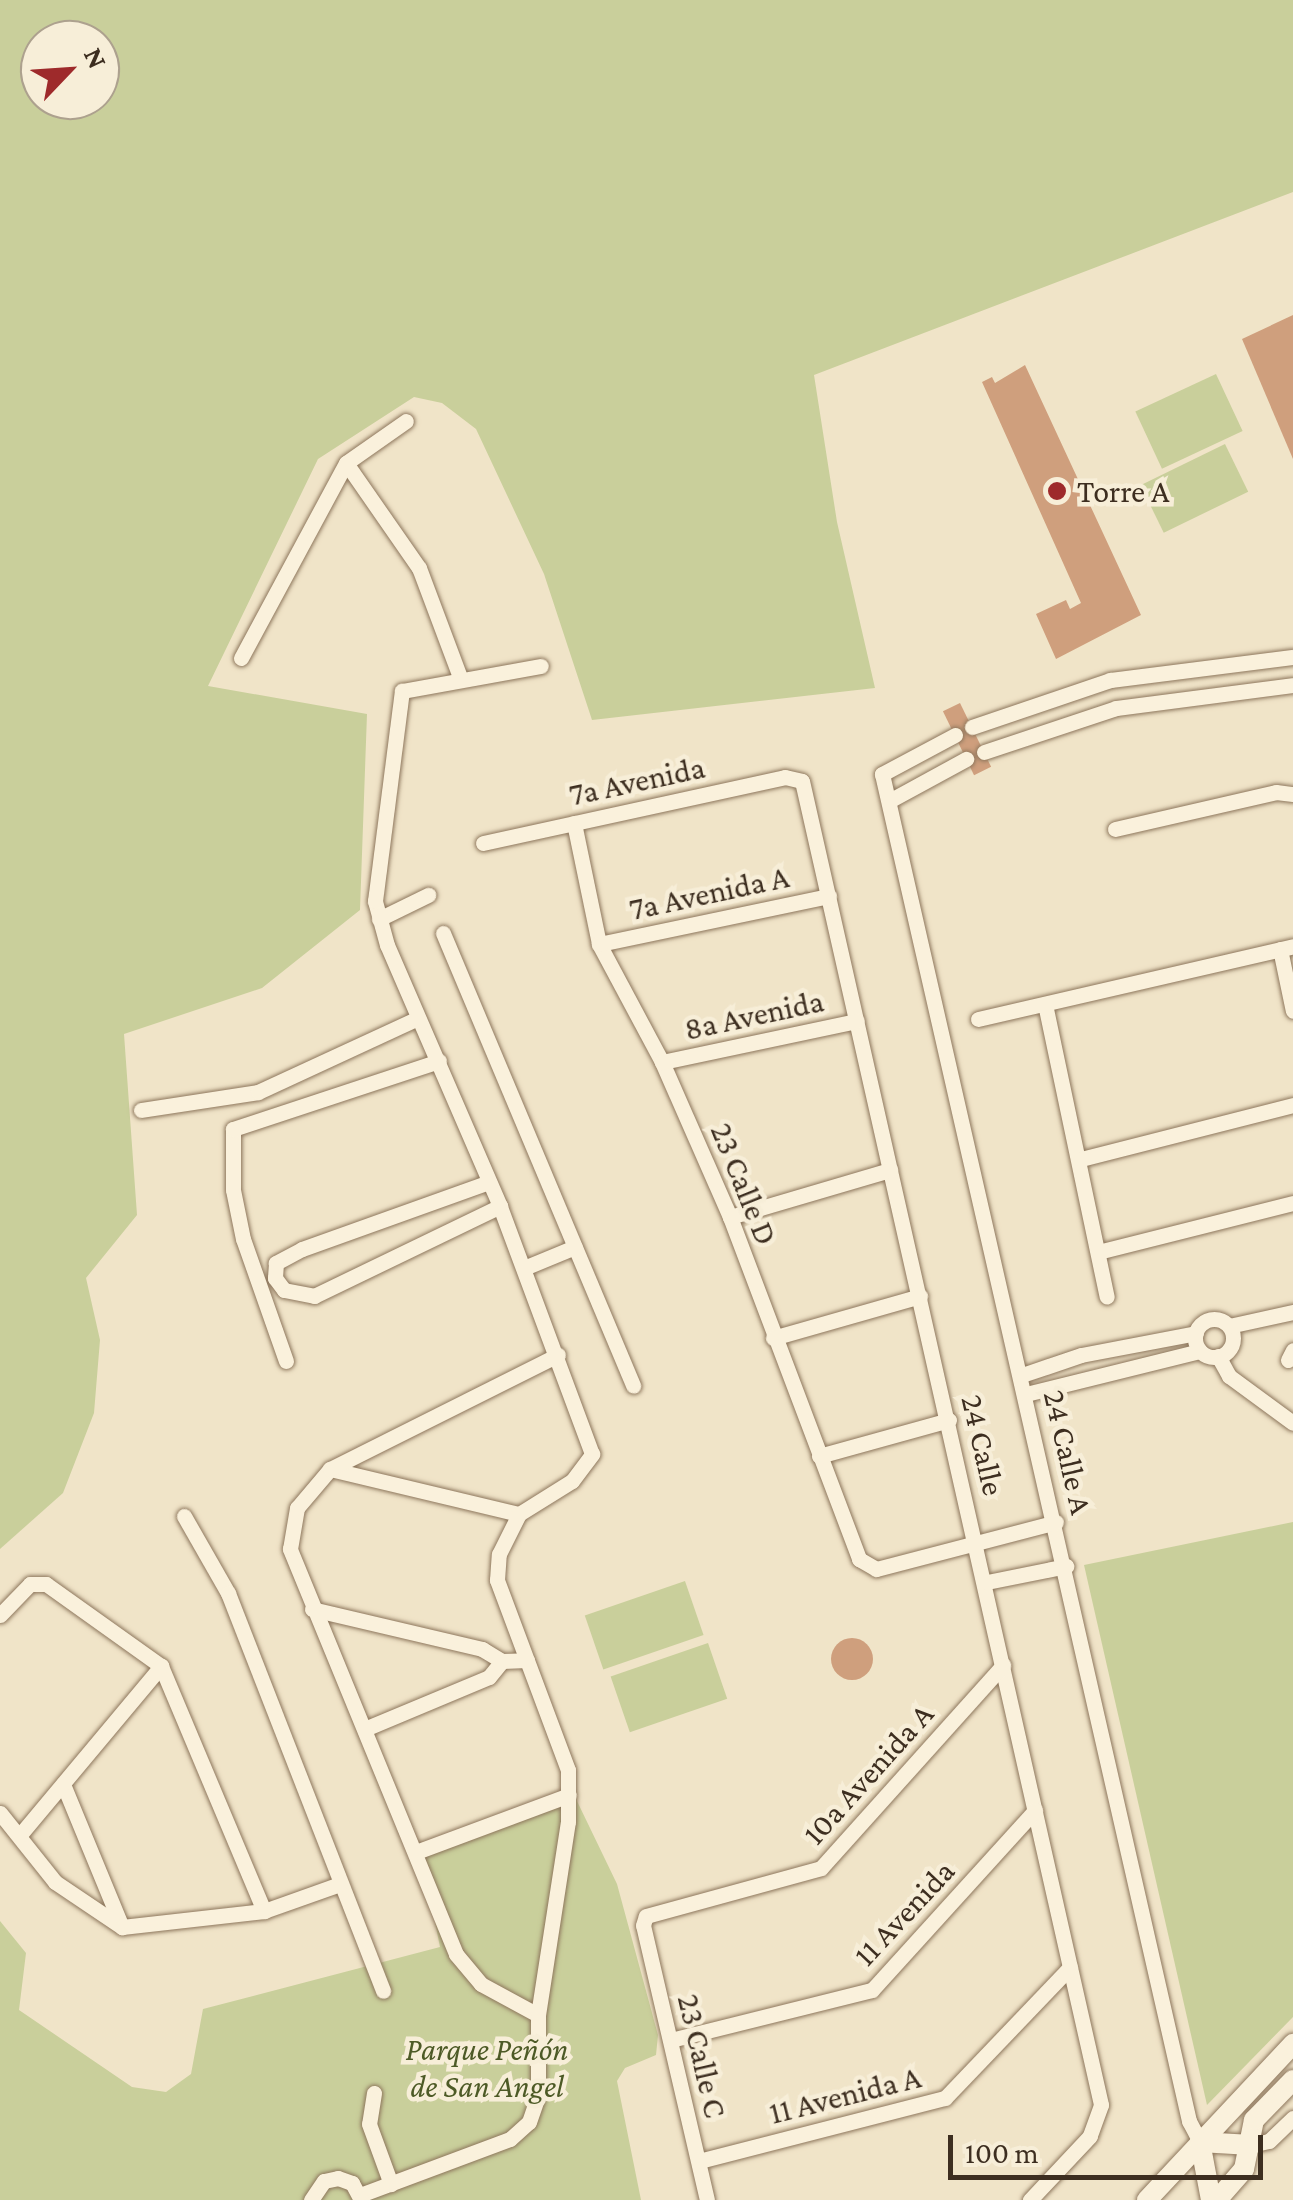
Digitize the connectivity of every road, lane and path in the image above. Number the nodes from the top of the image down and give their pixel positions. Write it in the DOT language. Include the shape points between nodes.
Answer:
graph roads {
  1 [pos="406,421"];
  2 [pos="346,463"];
  3 [pos="1293,657"];
  4 [pos="242,658"];
  5 [pos="541,666"];
  6 [pos="460,677"];
  7 [pos="1293,685"];
  8 [pos="1066,691"];
  9 [pos="1074,718"];
  10 [pos="972,727"];
  11 [pos="954,735"];
  12 [pos="984,752"];
  13 [pos="966,760"];
  14 [pos="802,781"];
  15 [pos="1293,794"];
  16 [pos="889,801"];
  17 [pos="574,823"];
  18 [pos="1115,828"];
  19 [pos="482,842"];
  20 [pos="428,895"];
  21 [pos="830,896"];
  22 [pos="379,919"];
  23 [pos="443,933"];
  24 [pos="599,944"];
  25 [pos="1286,948"];
  26 [pos="1045,1004"];
  27 [pos="1293,1011"];
  28 [pos="418,1018"];
  29 [pos="978,1018"];
  30 [pos="858,1021"];
  31 [pos="439,1061"];
  32 [pos="662,1062"];
  33 [pos="1293,1106"];
  34 [pos="141,1110"];
  35 [pos="1082,1159"];
  36 [pos="890,1170"];
  37 [pos="489,1182"];
  38 [pos="1293,1203"];
  39 [pos="500,1206"];
  40 [pos="730,1217"];
  41 [pos="575,1248"];
  42 [pos="1098,1252"];
  43 [pos="524,1268"];
  44 [pos="920,1296"];
  45 [pos="1108,1297"];
  46 [pos="1293,1312"];
  47 [pos="1230,1326"];
  48 [pos="1196,1332"];
  49 [pos="773,1338"];
  50 [pos="1200,1351"];
  51 [pos="558,1355"];
  52 [pos="1218,1356"];
  53 [pos="286,1361"];
  54 [pos="1022,1375"];
  55 [pos="633,1386"];
  56 [pos="1026,1394"];
  57 [pos="949,1420"];
  58 [pos="1293,1423"];
  59 [pos="819,1456"];
  60 [pos="330,1469"];
  61 [pos="520,1514"];
  62 [pos="184,1516"];
  63 [pos="1056,1522"];
  64 [pos="977,1539"];
  65 [pos="1066,1566"];
  66 [pos="987,1582"];
  67 [pos="312,1609"];
  68 [pos="0,1615"];
  69 [pos="528,1660"];
  70 [pos="502,1662"];
  71 [pos="1003,1664"];
  72 [pos="160,1666"];
  73 [pos="367,1728"];
  74 [pos="63,1784"];
  75 [pos="569,1795"];
  76 [pos="1035,1810"];
  77 [pos="0,1813"];
  78 [pos="18,1836"];
  79 [pos="416,1852"];
  80 [pos="340,1884"];
  81 [pos="264,1911"];
  82 [pos="642,1924"];
  83 [pos="122,1928"];
  84 [pos="1070,1968"];
  85 [pos="384,1990"];
  86 [pos="538,2015"];
  87 [pos="671,2040"];
  88 [pos="1293,2044"];
  89 [pos="1293,2080"];
  90 [pos="374,2093"];
  91 [pos="1293,2118"];
  92 [pos="1200,2142"];
  93 [pos="1251,2145"];
  94 [pos="699,2161"];
  95 [pos="391,2184"];
  96 [pos="361,2197"];
  97 [pos="311,2200"];
  98 [pos="707,2200"];
  99 [pos="1030,2200"];
  100 [pos="1147,2200"];
  101 [pos="1214,2200"];
  1 -- 2 [label="street"];
  2 -- 4 [label="street"];
  2 -- 6 [label="street" via="419,568"];
  3 -- 8 [label="street" via="1154,671"];
  5 -- 6 [label="street"];
  6 -- 22 [label="street" via="418,684 402,691 396,704 376,879"];
  7 -- 9 [label="street" via="1196,693"];
  8 -- 9 [label="street"];
  8 -- 10 [label="street"];
  9 -- 12 [label="street"];
  11 -- 16 [label="street, 24 Calle A" via="882,774"];
  13 -- 16 [label="street"];
  14 -- 17 [label="street, 7a Avenida" via="785,778"];
  14 -- 21 [label="street, 24 Calle"];
  15 -- 18 [label="street" via="1276,792"];
  16 -- 54 [label="street, 24 Calle A"];
  17 -- 19 [label="street, 7a Avenida"];
  17 -- 24 [label="street, 23 Calle D"];
  20 -- 22 [label="street"];
  21 -- 24 [label="street, 7a Avenida A"];
  21 -- 30 [label="street, 24 Calle"];
  22 -- 28 [label="street"];
  23 -- 41 [label="street"];
  24 -- 32 [label="street, 23 Calle D"];
  25 -- 26 [label="street"];
  25 -- 27 [label="street"];
  26 -- 29 [label="street"];
  26 -- 35 [label="street"];
  28 -- 31 [label="street"];
  28 -- 34 [label="street" via="258,1092"];
  30 -- 32 [label="street, 8a Avenida"];
  30 -- 36 [label="street, 24 Calle"];
  31 -- 37 [label="street"];
  31 -- 53 [label="street" via="233,1129 243,1239"];
  32 -- 40 [label="street, 23 Calle D"];
  33 -- 35 [label="street"];
  35 -- 42 [label="street"];
  36 -- 40 [label="street"];
  36 -- 44 [label="street, 24 Calle"];
  37 -- 39 [label="street"];
  37 -- 39 [label="street" via="302,1249 276,1263 274,1278 284,1290 314,1296"];
  38 -- 42 [label="street"];
  39 -- 43 [label="street"];
  40 -- 49 [label="street, 23 Calle D"];
  41 -- 43 [label="street"];
  41 -- 55 [label="street"];
  42 -- 45 [label="street"];
  43 -- 51 [label="street"];
  44 -- 49 [label="street"];
  44 -- 57 [label="street, 24 Calle"];
  46 -- 47 [label="street"];
  47 -- 48 [label="street" via="1214,1318"];
  47 -- 52 [label="street" via="1232,1344"];
  48 -- 50 [label="street"];
  48 -- 54 [label="street"];
  49 -- 59 [label="street, 23 Calle D"];
  50 -- 52 [label="street"];
  50 -- 56 [label="street"];
  51 -- 60 [label="street"];
  51 -- 61 [label="street" via="592,1454 572,1482"];
  52 -- 58 [label="street" via="1229,1376"];
  54 -- 56 [label="street, 24 Calle A"];
  56 -- 63 [label="street, 24 Calle A"];
  57 -- 59 [label="street"];
  57 -- 64 [label="street, 24 Calle"];
  59 -- 64 [label="street, 23 Calle D" via="866,1568"];
  60 -- 61 [label="street"];
  60 -- 67 [label="street" via="312,1485 290,1525 293,1571"];
  61 -- 69 [label="street" via="499,1554 497,1580"];
  62 -- 80 [label="street" via="228,1593"];
  63 -- 64 [label="street"];
  63 -- 65 [label="street, 24 Calle A"];
  64 -- 66 [label="street, 24 Calle"];
  65 -- 66 [label="street"];
  65 -- 92 [label="street, 24 Calle A" via="1189,2121"];
  66 -- 71 [label="street, 24 Calle"];
  67 -- 70 [label="street" via="482,1649"];
  67 -- 73 [label="street"];
  68 -- 72 [label="street" via="30,1584 46,1584"];
  69 -- 70 [label="street"];
  69 -- 75 [label="street" via="560,1744"];
  70 -- 73 [label="street" via="489,1677"];
  71 -- 76 [label="street, 24 Calle"];
  71 -- 82 [label="street, 10a Avenida A" via="821,1868 656,1912"];
  72 -- 74 [label="street"];
  72 -- 81 [label="street"];
  73 -- 79 [label="street"];
  74 -- 78 [label="street"];
  74 -- 83 [label="street"];
  75 -- 79 [label="street"];
  75 -- 86 [label="street"];
  76 -- 84 [label="street, 24 Calle"];
  76 -- 87 [label="street, 11 Avenida" via="872,1990"];
  77 -- 78 [label="street"];
  78 -- 83 [label="street" via="55,1882"];
  79 -- 86 [label="street" via="468,1972"];
  80 -- 81 [label="street"];
  80 -- 85 [label="street"];
  81 -- 83 [label="street"];
  82 -- 87 [label="street, 23 Calle C"];
  84 -- 94 [label="street, 11 Avenida A" via="945,2098"];
  84 -- 99 [label="street, 24 Calle" via="1102,2106 1100,2123"];
  86 -- 95 [label="street" via="540,2075 529,2122 510,2140"];
  87 -- 94 [label="street, 23 Calle C"];
  88 -- 92 [label="street"];
  89 -- 93 [label="street" via="1254,2120"];
  90 -- 95 [label="street" via="369,2124"];
  91 -- 93 [label="street" via="1269,2141"];
  92 -- 93 [label="street"];
  92 -- 100 [label="street"];
  92 -- 101 [label="street"];
  93 -- 101 [label="street" via="1244,2169"];
  94 -- 98 [label="street, 23 Calle C"];
  95 -- 96 [label="street"];
  96 -- 97 [label="street" via="338,2178 324,2181"];
}
